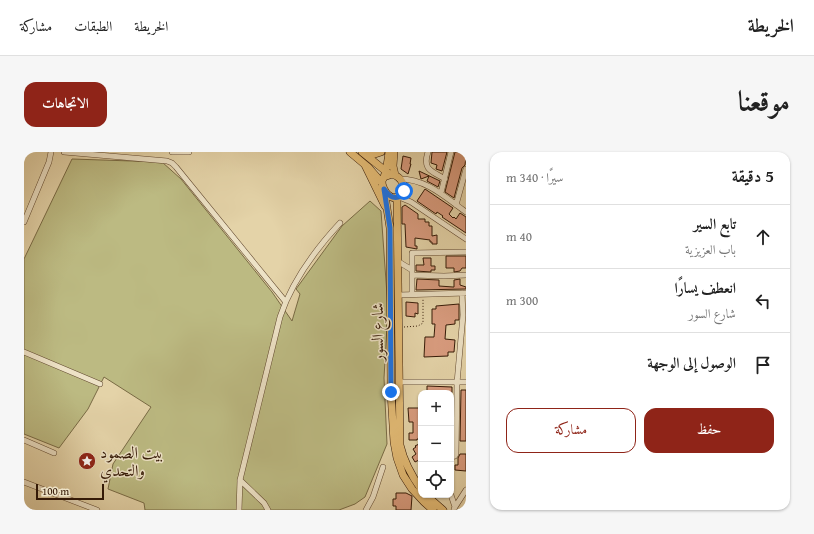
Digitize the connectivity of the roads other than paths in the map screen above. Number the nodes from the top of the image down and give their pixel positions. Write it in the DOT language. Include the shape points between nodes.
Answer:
graph roads {
  1 [pos="51,152"];
  2 [pos="64,152"];
  3 [pos="172,152"];
  4 [pos="188,152"];
  5 [pos="350,152"];
  6 [pos="381,152"];
  7 [pos="389,152"];
  8 [pos="394,152"];
  9 [pos="428,152"];
  10 [pos="451,152"];
  11 [pos="364,153"];
  12 [pos="365,165"];
  13 [pos="466,169"];
  14 [pos="389,178"];
  15 [pos="445,179"];
  16 [pos="404,191"];
  17 [pos="441,194"];
  18 [pos="398,197"];
  19 [pos="414,205"];
  20 [pos="456,205"];
  21 [pos="466,212"];
  22 [pos="388,213"];
  23 [pos="24,222"];
  24 [pos="340,223"];
  25 [pos="466,239"];
  26 [pos="466,252"];
  27 [pos="399,262"];
  28 [pos="412,272"];
  29 [pos="466,275"];
  30 [pos="464,293"];
  31 [pos="412,294"];
  32 [pos="399,295"];
  33 [pos="285,302"];
  34 [pos="464,315"];
  35 [pos="463,337"];
  36 [pos="24,352"];
  37 [pos="400,382"];
  38 [pos="457,382"];
  39 [pos="466,382"];
  40 [pos="100,384"];
  41 [pos="454,408"];
  42 [pos="454,429"];
  43 [pos="24,440"];
  44 [pos="54,453"];
  45 [pos="454,456"];
  46 [pos="383,468"];
  47 [pos="240,480"];
  48 [pos="24,482"];
  49 [pos="418,484"];
  50 [pos="466,490"];
  51 [pos="429,498"];
  52 [pos="452,498"];
  53 [pos="454,509"];
  54 [pos="97,510"];
  55 [pos="239,510"];
  56 [pos="268,510"];
  57 [pos="366,510"];
  58 [pos="433,510"];
  59 [pos="443,510"];
  1 -- 23 [label="street"];
  2 -- 33 [label="street" via="172,163"];
  3 -- 4 [label="street"];
  5 -- 12 [label="main road"];
  6 -- 11 [label="main road"];
  7 -- 14 [label="main road"];
  8 -- 14 [label="main road"];
  9 -- 15 [label="street" via="425,161 427,166"];
  10 -- 15 [label="street"];
  11 -- 14 [label="main road"];
  12 -- 14 [label="main road"];
  12 -- 22 [label="main road"];
  13 -- 20 [label="street"];
  14 -- 16 [label="main road" via="404,185"];
  14 -- 17 [label="street" via="420,183"];
  14 -- 18 [label="main road" via="389,195"];
  14 -- 22 [label="main road, شارع السور"];
  15 -- 17 [label="street"];
  16 -- 18 [label="main road"];
  16 -- 19 [label="street"];
  17 -- 20 [label="street"];
  18 -- 19 [label="street"];
  18 -- 27 [label="main road, شارع السور"];
  19 -- 25 [label="street"];
  20 -- 21 [label="street"];
  22 -- 58 [label="main road, شارع السور" via="394,442 403,475 412,489"];
  24 -- 33 [label="street" via="309,260"];
  26 -- 28 [label="street" via="412,253"];
  27 -- 28 [label="street"];
  27 -- 32 [label="main road, شارع السور"];
  28 -- 29 [label="street" via="444,276"];
  28 -- 31 [label="street"];
  30 -- 31 [label="street"];
  30 -- 34 [label="street"];
  31 -- 32 [label="street"];
  32 -- 37 [label="main road, شارع السور"];
  33 -- 47 [label="street"];
  34 -- 35 [label="street"];
  35 -- 38 [label="street"];
  36 -- 40 [label="street"];
  37 -- 38 [label="street"];
  37 -- 49 [label="main road, شارع السور" via="400,445 409,471"];
  38 -- 39 [label="street"];
  38 -- 41 [label="street"];
  42 -- 45 [label="street"];
  43 -- 44 [label="street"];
  46 -- 57 [label="street"];
  47 -- 55 [label="street"];
  47 -- 56 [label="street"];
  48 -- 54 [label="street"];
  50 -- 53 [label="street"];
  51 -- 59 [label="main road"];
  52 -- 53 [label="street"];
}
